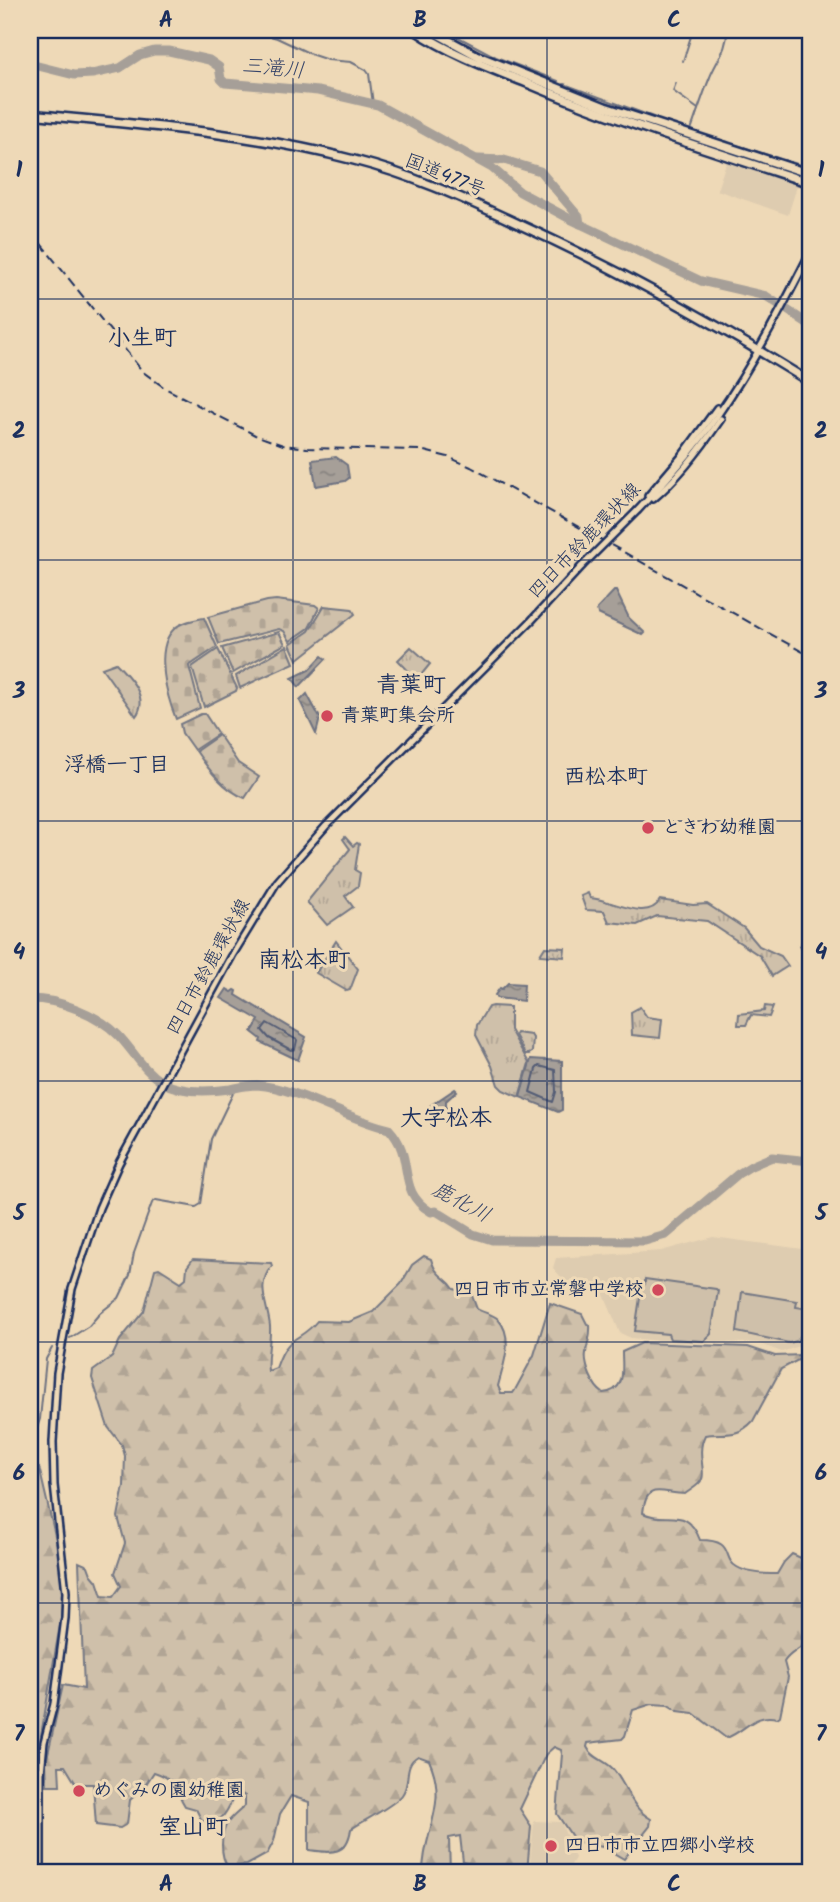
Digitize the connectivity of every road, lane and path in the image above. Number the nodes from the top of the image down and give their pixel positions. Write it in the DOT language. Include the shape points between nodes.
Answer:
graph roads {
  1 [pos="415,30"];
  2 [pos="430,30"];
  3 [pos="30,114"];
  4 [pos="810,174"];
  5 [pos="810,183"];
  6 [pos="810,253"];
  7 [pos="758,350"];
  8 [pos="810,382"];
  9 [pos="717,408"];
  10 [pos="721,419"];
  11 [pos="638,510"];
  12 [pos="41,1872"];
  1 -- 5 [label="highway" via="554,94"];
  2 -- 4 [label="highway" via="478,56 605,107"];
  3 -- 7 [label="highway, 国道477号" via="248,137 390,171 566,245"];
  6 -- 7 [label="main road, 四日市鈴鹿環状線"];
  7 -- 8 [label="highway, 国道477号"];
  7 -- 11 [label="main road, 四日市鈴鹿環状線" via="684,460"];
  9 -- 11 [label="main road"];
  10 -- 11 [label="main road" via="665,489"];
  11 -- 12 [label="main road, 四日市鈴鹿環状線, bridge" via="305,848 261,906 119,1163 72,1289 58,1363 53,1463 66,1592 41,1773"];
}
